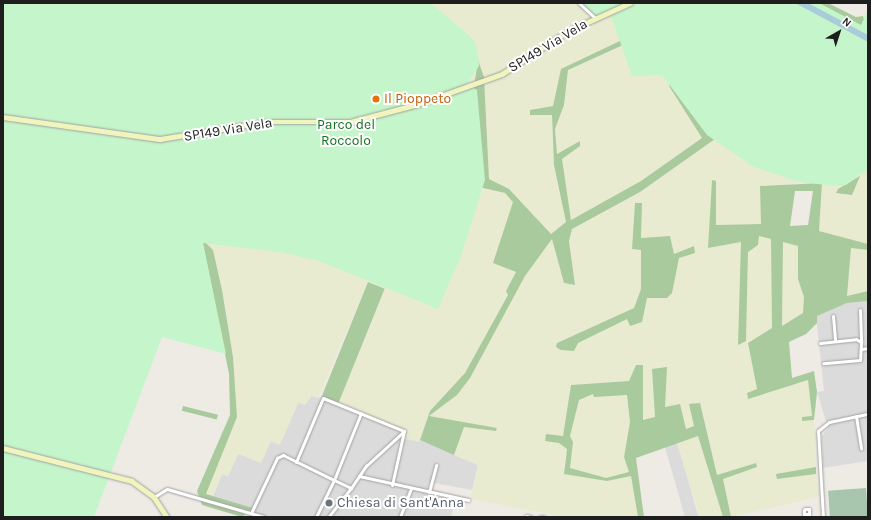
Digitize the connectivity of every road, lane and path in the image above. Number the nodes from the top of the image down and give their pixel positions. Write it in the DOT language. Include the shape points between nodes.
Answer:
graph roads {
  1 [pos="579,3"];
  2 [pos="630,3"];
  3 [pos="595,18"];
  4 [pos="3,117"];
  5 [pos="860,310"];
  6 [pos="833,316"];
  7 [pos="835,341"];
  8 [pos="861,342"];
  9 [pos="820,343"];
  10 [pos="868,348"];
  11 [pos="862,349"];
  12 [pos="823,363"];
  13 [pos="361,413"];
  14 [pos="868,414"];
  15 [pos="856,416"];
  16 [pos="404,431"];
  17 [pos="3,448"];
  18 [pos="861,449"];
  19 [pos="296,462"];
  20 [pos="436,465"];
  21 [pos="359,476"];
  22 [pos="334,480"];
  23 [pos="392,485"];
  24 [pos="351,488"];
  25 [pos="411,488"];
  26 [pos="429,492"];
  27 [pos="154,497"];
  28 [pos="468,500"];
  29 [pos="252,511"];
  30 [pos="526,516"];
  31 [pos="167,517"];
  32 [pos="264,517"];
  33 [pos="316,517"];
  34 [pos="328,517"];
  35 [pos="400,517"];
  36 [pos="531,517"];
  37 [pos="540,517"];
  38 [pos="544,517"];
  39 [pos="824,517"];
  1 -- 3 [label="street"];
  2 -- 3 [label="street, SP149 Via Vela"];
  3 -- 4 [label="street, SP149 Via Vela" via="502,74 411,106 350,122 265,122 168,139"];
  5 -- 8 [label="street"];
  6 -- 7 [label="street"];
  7 -- 8 [label="street"];
  7 -- 9 [label="street"];
  8 -- 11 [label="street"];
  10 -- 11 [label="street"];
  11 -- 12 [label="street" via="860,360"];
  13 -- 16 [label="street"];
  13 -- 19 [label="street" via="323,398"];
  13 -- 22 [label="street"];
  14 -- 15 [label="street"];
  15 -- 18 [label="street"];
  15 -- 39 [label="street" via="821,427 817,443"];
  16 -- 21 [label="street"];
  16 -- 23 [label="street"];
  17 -- 27 [label="street" via="128,480"];
  19 -- 22 [label="street"];
  19 -- 29 [label="street" via="283,455 277,458"];
  20 -- 26 [label="street"];
  21 -- 23 [label="street"];
  21 -- 24 [label="street"];
  22 -- 24 [label="street"];
  22 -- 33 [label="street"];
  23 -- 25 [label="street"];
  24 -- 34 [label="street"];
  25 -- 26 [label="street"];
  25 -- 35 [label="street"];
  26 -- 28 [label="street"];
  27 -- 29 [label="street" via="167,489"];
  27 -- 31 [label="street"];
  29 -- 32 [label="street"];
  30 -- 36 [label="street"];
  37 -- 38 [label="street"];
}
